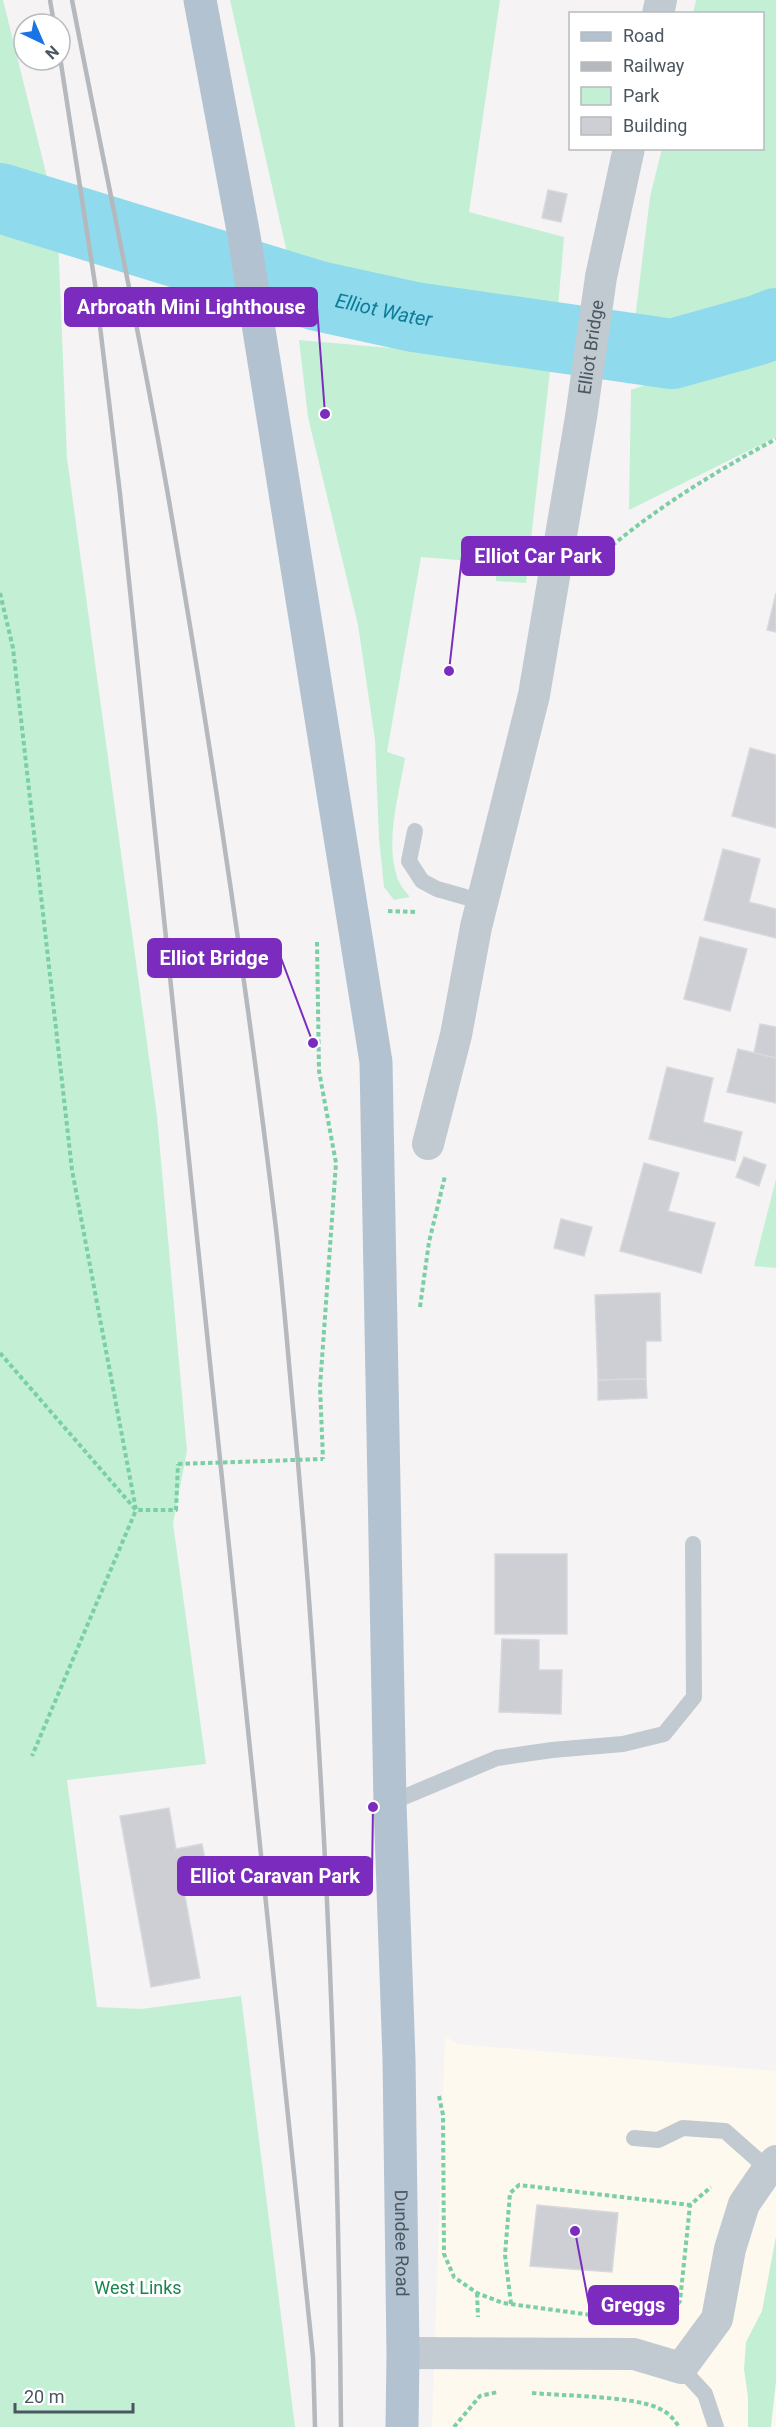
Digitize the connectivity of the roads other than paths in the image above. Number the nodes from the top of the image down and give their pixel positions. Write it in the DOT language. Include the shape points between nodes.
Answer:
graph roads {
  1 [pos="200,0"];
  2 [pos="629,150"];
  3 [pos="415,831"];
  4 [pos="483,903"];
  5 [pos="428,1144"];
  6 [pos="693,1544"];
  7 [pos="390,1803"];
  8 [pos="634,2138"];
  9 [pos="772,2165"];
  10 [pos="403,2352"];
  11 [pos="681,2368"];
  12 [pos="402,2427"];
  13 [pos="716,2427"];
  1 -- 7 [label="main road, Dundee Road" via="244,236 376,1062"];
  2 -- 4 [label="street, Elliot Bridge" via="601,277 534,695"];
  3 -- 4 [label="lane" via="409,861 422,881"];
  4 -- 5 [label="street, Elliot Bridge" via="456,1035"];
  6 -- 7 [label="lane" via="694,1697 664,1734 623,1744 497,1758"];
  7 -- 10 [label="main road, Dundee Road"];
  8 -- 9 [label="lane" via="658,2140 683,2128 725,2131"];
  9 -- 11 [label="street" via="744,2204 730,2249 717,2319"];
  10 -- 11 [label="street" via="634,2354"];
  10 -- 12 [label="main road, Dundee Road"];
  11 -- 13 [label="lane" via="705,2394"];
}
